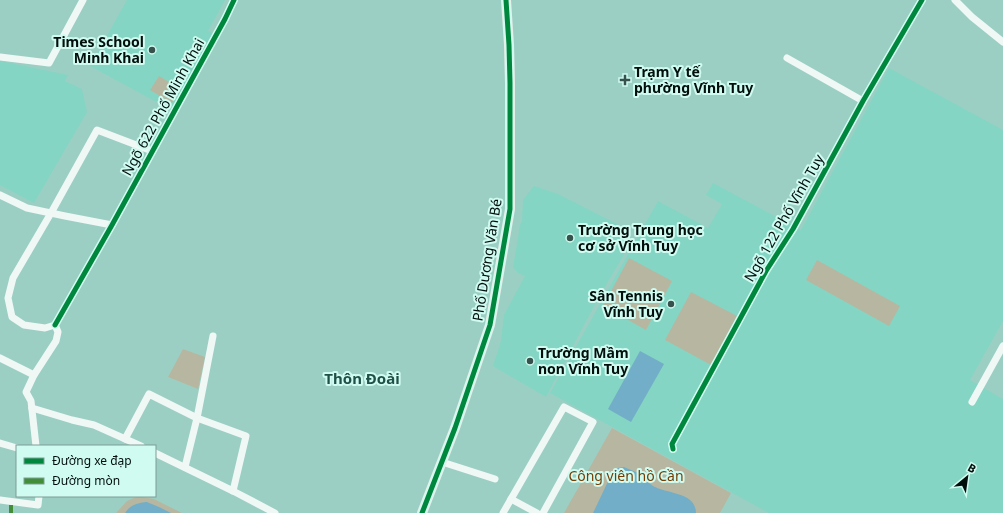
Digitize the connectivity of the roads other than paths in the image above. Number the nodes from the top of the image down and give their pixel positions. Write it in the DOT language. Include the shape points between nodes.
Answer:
graph roads {
  1 [pos="83,0"];
  2 [pos="234,0"];
  3 [pos="506,0"];
  4 [pos="922,0"];
  5 [pos="955,0"];
  6 [pos="1003,42"];
  7 [pos="0,57"];
  8 [pos="787,58"];
  9 [pos="863,101"];
  10 [pos="152,151"];
  11 [pos="0,195"];
  12 [pos="51,213"];
  13 [pos="112,225"];
  14 [pos="55,325"];
  15 [pos="213,336"];
  16 [pos="1002,350"];
  17 [pos="0,358"];
  18 [pos="34,375"];
  19 [pos="972,402"];
  20 [pos="32,408"];
  21 [pos="197,418"];
  22 [pos="124,439"];
  23 [pos="0,443"];
  24 [pos="36,445"];
  25 [pos="139,445"];
  26 [pos="16,448"];
  27 [pos="673,449"];
  28 [pos="156,453"];
  29 [pos="442,462"];
  30 [pos="185,467"];
  31 [pos="495,479"];
  32 [pos="233,491"];
  33 [pos="39,497"];
  34 [pos="511,498"];
  35 [pos="0,500"];
  36 [pos="275,513"];
  37 [pos="422,513"];
  38 [pos="503,513"];
  39 [pos="537,513"];
  40 [pos="543,513"];
  1 -- 7 [label="street" via="49,63"];
  2 -- 10 [label="street, Ngõ 622 Phố Minh Khai" via="226,19"];
  3 -- 29 [label="street, Phố Dương Văn Bé" via="510,83 510,209 490,326"];
  4 -- 9 [label="street, Ngõ 122 Phố Vĩnh Tuy"];
  5 -- 6 [label="street"];
  8 -- 9 [label="street"];
  9 -- 27 [label="street, Ngõ 122 Phố Vĩnh Tuy" via="794,229 766,271 672,444"];
  10 -- 12 [label="street, Ngõ 622 Phố Minh Khai" via="97,130"];
  10 -- 13 [label="street, Ngõ 622 Phố Minh Khai"];
  11 -- 12 [label="street" via="27,208"];
  12 -- 13 [label="street"];
  12 -- 14 [label="street, Ngõ 622 Phố Minh Khai" via="13,278 8,298 12,317 24,325 45,328"];
  13 -- 14 [label="street, Ngõ 622 Phố Minh Khai"];
  14 -- 18 [label="street" via="58,332 56,341"];
  15 -- 21 [label="street"];
  16 -- 19 [label="street"];
  17 -- 18 [label="street"];
  18 -- 20 [label="street" via="26,392"];
  20 -- 22 [label="street" via="94,425"];
  20 -- 24 [label="street"];
  21 -- 22 [label="street" via="149,394"];
  21 -- 30 [label="street"];
  21 -- 32 [label="street" via="246,436"];
  22 -- 25 [label="street"];
  23 -- 26 [label="street"];
  28 -- 30 [label="street"];
  29 -- 31 [label="street"];
  29 -- 37 [label="street, Phố Dương Văn Bé"];
  30 -- 32 [label="street"];
  32 -- 36 [label="street"];
  33 -- 35 [label="street" via="38,505"];
  34 -- 38 [label="street"];
  34 -- 39 [label="street"];
  34 -- 40 [label="street" via="564,407 593,422"];
}
